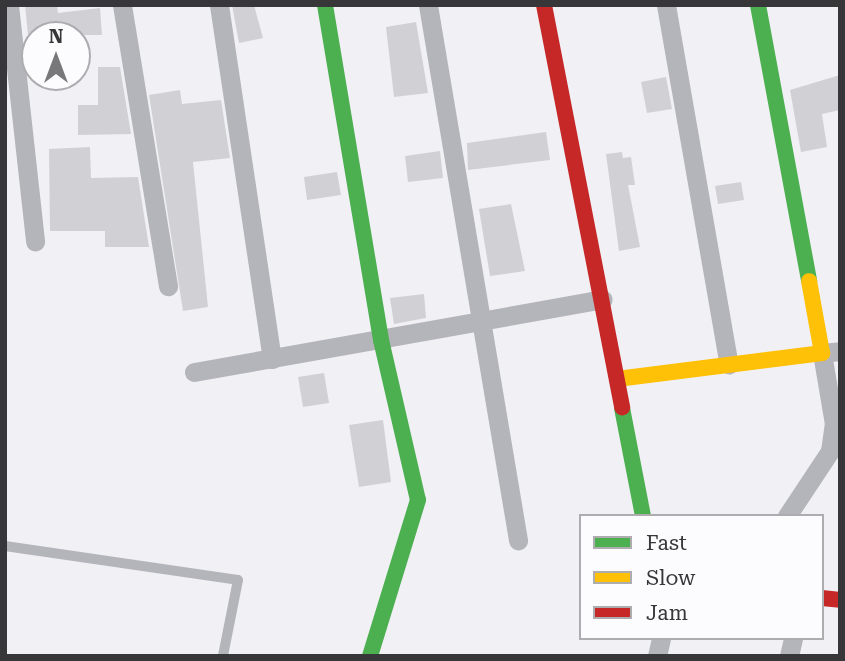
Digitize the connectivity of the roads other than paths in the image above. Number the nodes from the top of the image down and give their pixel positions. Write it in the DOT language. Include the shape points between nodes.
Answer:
graph roads {
  1 [pos="9,5"];
  2 [pos="122,5"];
  3 [pos="219,5"];
  4 [pos="325,5"];
  5 [pos="428,5"];
  6 [pos="544,5"];
  7 [pos="666,5"];
  8 [pos="758,5"];
  9 [pos="35,242"];
  10 [pos="168,286"];
  11 [pos="603,299"];
  12 [pos="480,326"];
  13 [pos="381,340"];
  14 [pos="831,352"];
  15 [pos="272,359"];
  16 [pos="729,365"];
  17 [pos="194,372"];
  18 [pos="617,379"];
  19 [pos="643,514"];
  20 [pos="788,514"];
  21 [pos="518,540"];
  22 [pos="5,546"];
  23 [pos="223,656"];
  24 [pos="370,656"];
  1 -- 9 [label="street"];
  2 -- 10 [label="street"];
  3 -- 15 [label="street"];
  4 -- 13 [label="street"];
  5 -- 12 [label="street"];
  6 -- 11 [label="street"];
  7 -- 16 [label="street"];
  8 -- 14 [label="street"];
  11 -- 12 [label="street"];
  11 -- 18 [label="street"];
  12 -- 13 [label="street"];
  12 -- 21 [label="street"];
  13 -- 15 [label="street"];
  13 -- 24 [label="street" via="418,500"];
  14 -- 16 [label="street"];
  14 -- 20 [label="street" via="834,424 830,451"];
  15 -- 17 [label="street"];
  16 -- 18 [label="street"];
  18 -- 19 [label="street"];
  22 -- 23 [label="lane" via="238,580"];
}
